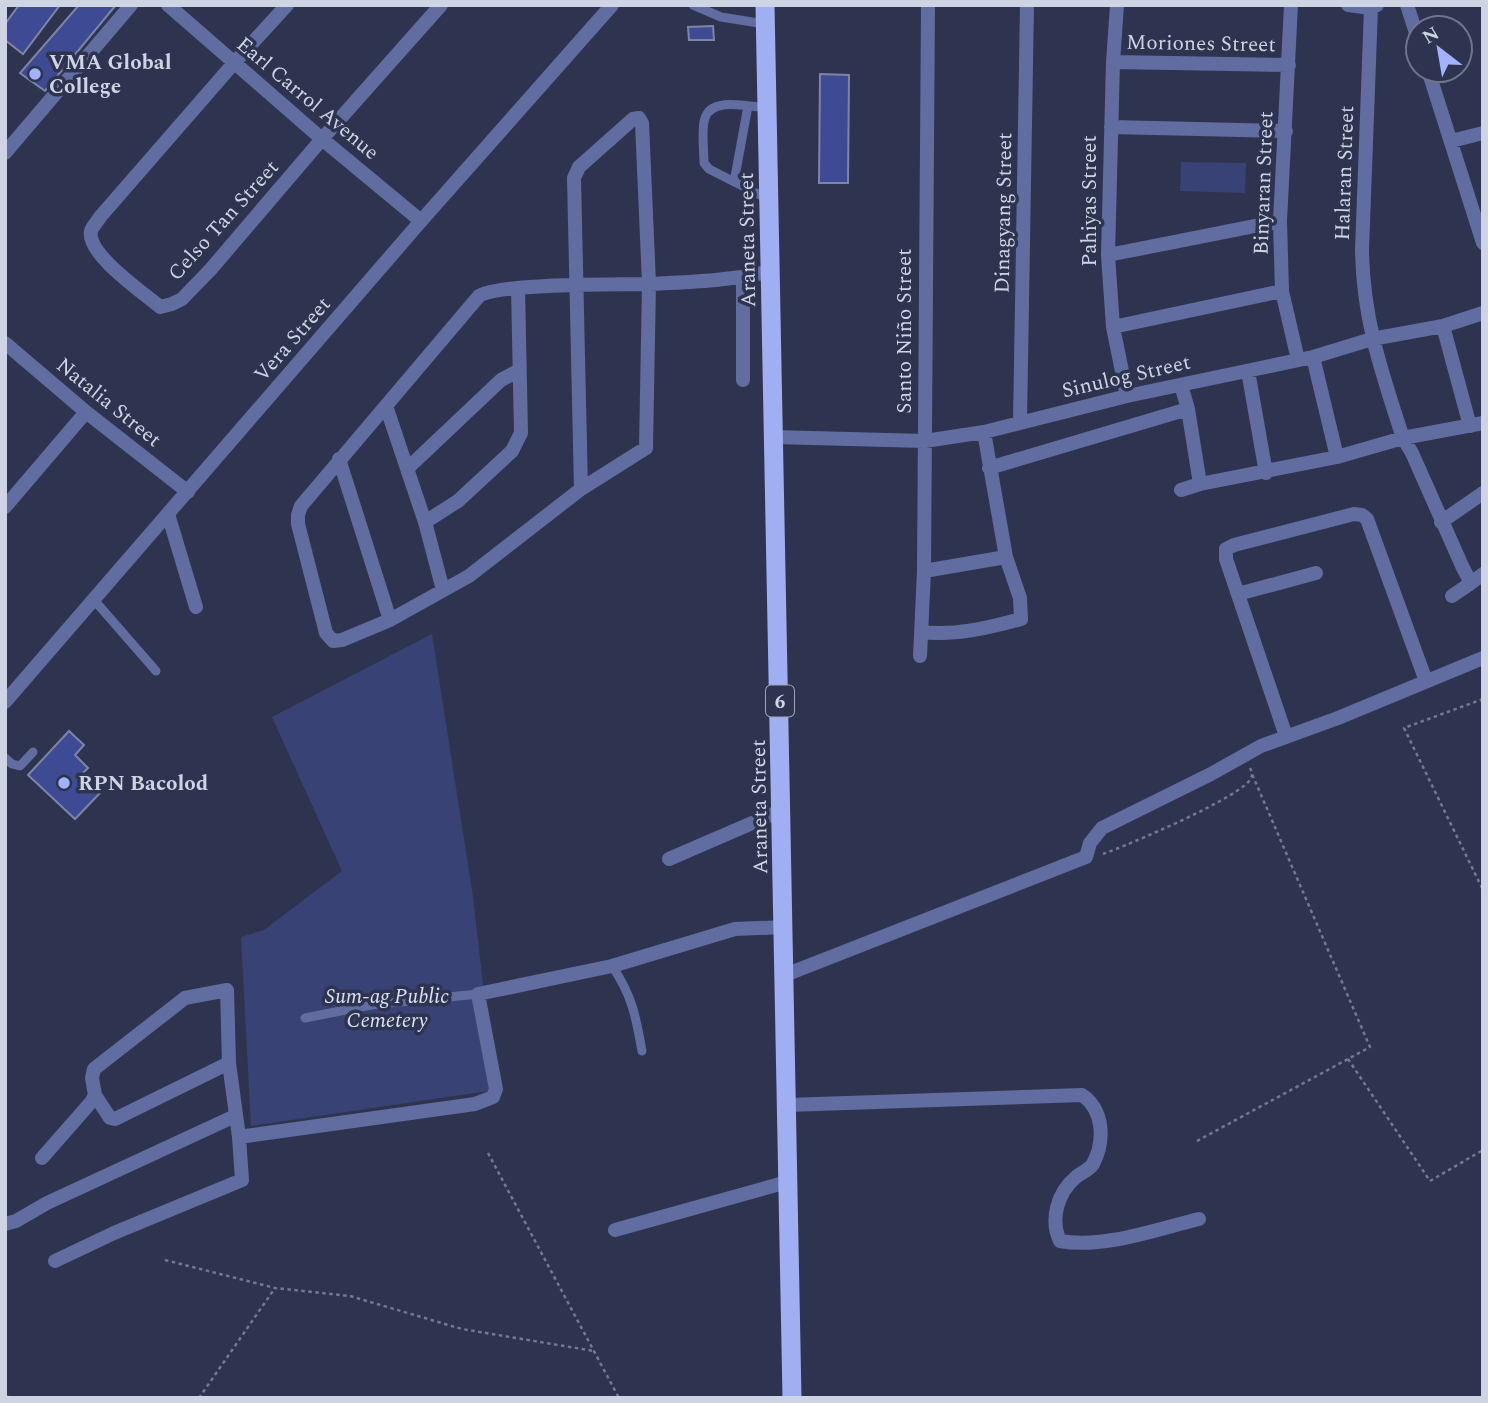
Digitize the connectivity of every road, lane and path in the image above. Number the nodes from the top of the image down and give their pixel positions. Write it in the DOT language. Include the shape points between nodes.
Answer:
graph roads {
  1 [pos="131,5"];
  2 [pos="168,5"];
  3 [pos="287,5"];
  4 [pos="441,5"];
  5 [pos="612,5"];
  6 [pos="693,5"];
  7 [pos="928,5"];
  8 [pos="1027,5"];
  9 [pos="1117,5"];
  10 [pos="1291,5"];
  11 [pos="1348,5"];
  12 [pos="1374,6"];
  13 [pos="710,9"];
  14 [pos="766,15"];
  15 [pos="1113,62"];
  16 [pos="234,63"];
  17 [pos="1289,65"];
  18 [pos="1433,84"];
  19 [pos="757,107"];
  20 [pos="1111,127"];
  21 [pos="1286,131"];
  22 [pos="1483,133"];
  23 [pos="322,139"];
  24 [pos="1451,141"];
  25 [pos="5,153"];
  26 [pos="734,182"];
  27 [pos="769,200"];
  28 [pos="421,221"];
  29 [pos="1280,221"];
  30 [pos="1483,243"];
  31 [pos="1108,255"];
  32 [pos="771,271"];
  33 [pos="743,278"];
  34 [pos="649,284"];
  35 [pos="575,285"];
  36 [pos="518,288"];
  37 [pos="1282,290"];
  38 [pos="1483,313"];
  39 [pos="1443,326"];
  40 [pos="1113,327"];
  41 [pos="1372,339"];
  42 [pos="5,343"];
  43 [pos="1306,358"];
  44 [pos="518,371"];
  45 [pos="1248,371"];
  46 [pos="743,380"];
  47 [pos="1181,385"];
  48 [pos="1127,396"];
  49 [pos="386,406"];
  50 [pos="1188,410"];
  51 [pos="86,412"];
  52 [pos="1020,422"];
  53 [pos="1476,424"];
  54 [pos="984,432"];
  55 [pos="774,438"];
  56 [pos="1403,438"];
  57 [pos="925,441"];
  58 [pos="1337,457"];
  59 [pos="339,460"];
  60 [pos="408,468"];
  61 [pos="989,468"];
  62 [pos="1266,473"];
  63 [pos="1200,484"];
  64 [pos="581,489"];
  65 [pos="1181,490"];
  66 [pos="188,492"];
  67 [pos="1483,494"];
  68 [pos="5,507"];
  69 [pos="168,514"];
  70 [pos="425,522"];
  71 [pos="1441,522"];
  72 [pos="1006,557"];
  73 [pos="924,570"];
  74 [pos="1316,573"];
  75 [pos="1477,578"];
  76 [pos="443,590"];
  77 [pos="1238,594"];
  78 [pos="1452,596"];
  79 [pos="95,601"];
  80 [pos="196,607"];
  81 [pos="390,620"];
  82 [pos="921,632"];
  83 [pos="920,656"];
  84 [pos="1483,658"];
  85 [pos="156,671"];
  86 [pos="1426,681"];
  87 [pos="1483,699"];
  88 [pos="5,702"];
  89 [pos="1286,736"];
  90 [pos="33,752"];
  91 [pos="1246,755"];
  92 [pos="5,758"];
  93 [pos="1252,774"];
  94 [pos="782,810"];
  95 [pos="1086,857"];
  96 [pos="669,859"];
  97 [pos="1483,890"];
  98 [pos="785,927"];
  99 [pos="612,966"];
  100 [pos="785,975"];
  101 [pos="478,994"];
  102 [pos="304,1018"];
  103 [pos="642,1051"];
  104 [pos="1348,1059"];
  105 [pos="229,1063"];
  106 [pos="96,1095"];
  107 [pos="786,1105"];
  108 [pos="235,1116"];
  109 [pos="239,1137"];
  110 [pos="1197,1141"];
  111 [pos="1483,1150"];
  112 [pos="488,1153"];
  113 [pos="42,1158"];
  114 [pos="787,1182"];
  115 [pos="1199,1219"];
  116 [pos="5,1224"];
  117 [pos="615,1230"];
  118 [pos="165,1260"];
  119 [pos="55,1261"];
  120 [pos="275,1289"];
  121 [pos="594,1351"];
  122 [pos="5,1396"];
  123 [pos="12,1398"];
  124 [pos="199,1398"];
  125 [pos="619,1398"];
  126 [pos="792,1398"];
  1 -- 25 [label="street"];
  2 -- 16 [label="street, Earl Carrol Avenue"];
  3 -- 16 [label="street, Celso Tan Street"];
  4 -- 23 [label="street, Celso Tan Street"];
  5 -- 28 [label="street, Vera Street"];
  6 -- 13 [label="lane"];
  7 -- 57 [label="street, Santo Niño Street"];
  8 -- 52 [label="street, Dinagyang Street"];
  9 -- 15 [label="street, Pahiyas Street"];
  10 -- 17 [label="street, Binyaran Street"];
  11 -- 12 [label="street"];
  12 -- 41 [label="street, Halaran Street" via="1362,250"];
  13 -- 14 [label="lane" via="721,17"];
  14 -- 19 [label="highway, Araneta Street / 6"];
  15 -- 17 [label="street, Moriones Street"];
  15 -- 20 [label="street, Pahiyas Street"];
  16 -- 23 [label="street, Earl Carrol Avenue"];
  16 -- 23 [label="street, Celso Tan Street" via="100,217 91,231 98,255 160,307 182,299"];
  17 -- 21 [label="street, Binyaran Street"];
  18 -- 24 [label="street"];
  19 -- 26 [label="lane"];
  19 -- 26 [label="lane" via="724,104 705,118 704,163"];
  19 -- 27 [label="highway, Araneta Street / 6"];
  20 -- 21 [label="street"];
  20 -- 31 [label="street, Pahiyas Street"];
  21 -- 29 [label="street, Binyaran Street"];
  22 -- 24 [label="street"];
  23 -- 28 [label="street, Earl Carrol Avenue"];
  24 -- 30 [label="street"];
  26 -- 27 [label="lane"];
  27 -- 32 [label="highway, Araneta Street / 6"];
  28 -- 66 [label="street, Vera Street"];
  29 -- 31 [label="street"];
  29 -- 37 [label="street, Binyaran Street"];
  31 -- 40 [label="street, Pahiyas Street"];
  32 -- 33 [label="street"];
  32 -- 55 [label="highway, Araneta Street / 6"];
  33 -- 34 [label="street"];
  33 -- 46 [label="street"];
  34 -- 35 [label="street"];
  34 -- 35 [label="street" via="639,118 576,172"];
  34 -- 64 [label="street" via="648,443 642,452"];
  35 -- 36 [label="street"];
  35 -- 64 [label="street"];
  36 -- 44 [label="street"];
  36 -- 49 [label="street" via="480,296"];
  37 -- 40 [label="street"];
  37 -- 43 [label="street, Binyaran Street"];
  38 -- 39 [label="street, Sinulog Street"];
  39 -- 41 [label="street, Sinulog Street"];
  39 -- 53 [label="street"];
  40 -- 48 [label="street, Pahiyas Street"];
  41 -- 43 [label="street, Sinulog Street"];
  41 -- 56 [label="street, Halaran Street"];
  42 -- 51 [label="street, Natalia Street"];
  43 -- 45 [label="street, Sinulog Street"];
  43 -- 58 [label="street, Binyaran Street"];
  44 -- 60 [label="street" via="501,380"];
  44 -- 70 [label="street" via="519,442 458,501"];
  45 -- 47 [label="street, Sinulog Street"];
  45 -- 62 [label="street"];
  47 -- 48 [label="street, Sinulog Street"];
  47 -- 50 [label="street"];
  48 -- 52 [label="street, Sinulog Street"];
  49 -- 59 [label="street"];
  49 -- 60 [label="street"];
  50 -- 61 [label="street"];
  50 -- 63 [label="street"];
  51 -- 66 [label="street, Natalia Street"];
  51 -- 68 [label="street"];
  52 -- 54 [label="street, Sinulog Street"];
  53 -- 56 [label="street"];
  54 -- 57 [label="street, Sinulog Street"];
  54 -- 61 [label="street"];
  55 -- 57 [label="street, Sinulog Street"];
  55 -- 94 [label="highway, Araneta Street / 6"];
  56 -- 58 [label="street"];
  56 -- 71 [label="street, Halaran Street"];
  57 -- 73 [label="street, Santo Niño Street"];
  58 -- 62 [label="street"];
  59 -- 81 [label="street"];
  59 -- 81 [label="street" via="298,515 326,633 333,641 342,640"];
  60 -- 70 [label="street"];
  61 -- 72 [label="street"];
  62 -- 63 [label="street"];
  63 -- 65 [label="street"];
  64 -- 76 [label="street" via="494,558"];
  66 -- 69 [label="street, Vera Street"];
  67 -- 71 [label="street"];
  69 -- 79 [label="street, Vera Street"];
  69 -- 80 [label="street"];
  70 -- 76 [label="street"];
  71 -- 75 [label="street, Halaran Street"];
  72 -- 73 [label="street"];
  72 -- 82 [label="street" via="1020,598 1021,618 940,634"];
  73 -- 82 [label="street, Santo Niño Street"];
  74 -- 77 [label="street"];
  75 -- 78 [label="street"];
  76 -- 81 [label="street"];
  77 -- 86 [label="street" via="1226,549 1362,515"];
  77 -- 89 [label="street"];
  79 -- 85 [label="lane"];
  79 -- 88 [label="street, Vera Street"];
  82 -- 83 [label="street, Santo Niño Street"];
  84 -- 86 [label="street"];
  86 -- 89 [label="street"];
  87 -- 97 [label="path" via="1404,728"];
  89 -- 91 [label="street"];
  90 -- 92 [label="lane" via="20,766"];
  91 -- 93 [label="path"];
  91 -- 95 [label="street" via="1102,828"];
  93 -- 95 [label="path" via="1241,788 1207,807 1110,852"];
  93 -- 104 [label="path" via="1370,1047"];
  94 -- 96 [label="street"];
  94 -- 98 [label="highway, Araneta Street / 6"];
  95 -- 100 [label="street"];
  98 -- 99 [label="street" via="735,929"];
  98 -- 100 [label="highway, Araneta Street / 6"];
  99 -- 101 [label="street"];
  99 -- 103 [label="lane" via="632,1000"];
  100 -- 107 [label="highway, Araneta Street / 6"];
  101 -- 102 [label="lane" via="371,1005"];
  101 -- 109 [label="street" via="496,1089 493,1097 475,1104"];
  104 -- 110 [label="path"];
  104 -- 111 [label="path" via="1430,1181"];
  105 -- 106 [label="street" via="115,1119"];
  105 -- 106 [label="street" via="227,990 193,995 94,1069"];
  105 -- 108 [label="street"];
  106 -- 113 [label="street"];
  107 -- 114 [label="highway, Araneta Street / 6"];
  107 -- 115 [label="street" via="1082,1095 1095,1107 1101,1135 1092,1166 1073,1179 1058,1203 1055,1229 1060,1241 1111,1240"];
  108 -- 109 [label="street"];
  108 -- 116 [label="street"];
  109 -- 119 [label="street" via="242,1180"];
  112 -- 121 [label="path"];
  114 -- 117 [label="street"];
  114 -- 126 [label="highway, Araneta Street / 6"];
  118 -- 120 [label="path"];
  120 -- 121 [label="path" via="350,1296 462,1329"];
  120 -- 124 [label="path"];
  121 -- 125 [label="path"];
  122 -- 123 [label="path"];
}
